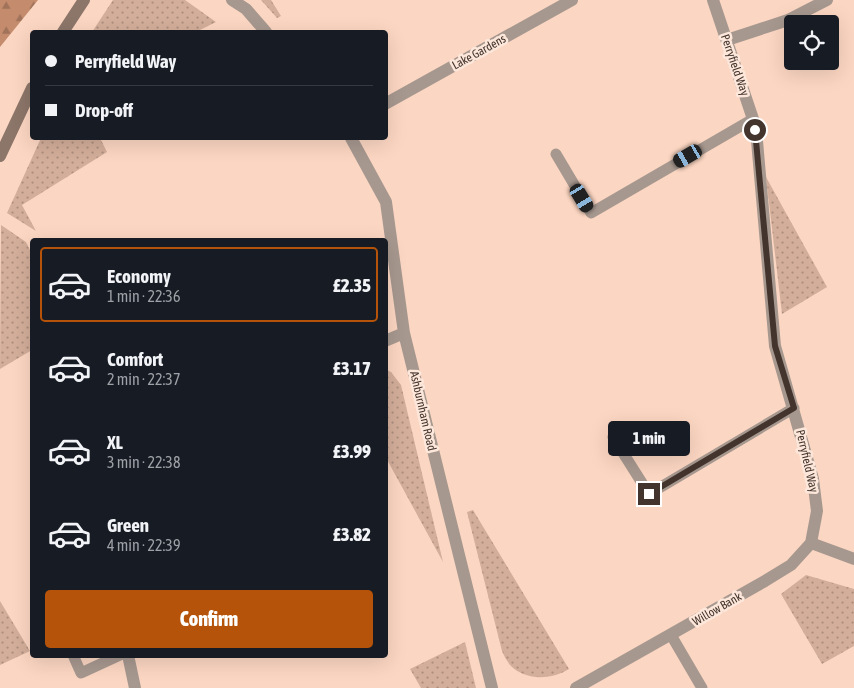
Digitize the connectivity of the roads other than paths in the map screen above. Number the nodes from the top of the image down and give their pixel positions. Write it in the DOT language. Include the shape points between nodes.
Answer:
graph roads {
  1 [pos="84,0"];
  2 [pos="232,0"];
  3 [pos="572,0"];
  4 [pos="713,0"];
  5 [pos="827,0"];
  6 [pos="64,30"];
  7 [pos="264,30"];
  8 [pos="727,40"];
  9 [pos="30,92"];
  10 [pos="388,102"];
  11 [pos="753,118"];
  12 [pos="352,140"];
  13 [pos="556,154"];
  14 [pos="0,156"];
  15 [pos="404,333"];
  16 [pos="388,340"];
  17 [pos="794,408"];
  18 [pos="614,437"];
  19 [pos="811,543"];
  20 [pos="854,559"];
  21 [pos="671,634"];
  22 [pos="74,658"];
  23 [pos="114,658"];
  24 [pos="129,658"];
  25 [pos="135,688"];
  26 [pos="492,688"];
  27 [pos="576,688"];
  28 [pos="702,688"];
  1 -- 6 [label="street"];
  2 -- 7 [label="street"];
  3 -- 10 [label="street, Lake Gardens"];
  4 -- 8 [label="street, Perryfield Way"];
  5 -- 8 [label="street" via="788,20"];
  8 -- 11 [label="street, Perryfield Way"];
  9 -- 14 [label="street"];
  11 -- 13 [label="lane" via="591,213"];
  11 -- 17 [label="street, Perryfield Way" via="775,346"];
  12 -- 15 [label="street, Ashburnham Road" via="386,202"];
  15 -- 16 [label="street"];
  15 -- 26 [label="street, Ashburnham Road"];
  17 -- 18 [label="lane" via="649,494"];
  17 -- 19 [label="street, Perryfield Way" via="814,487 817,511"];
  19 -- 20 [label="street"];
  19 -- 21 [label="street, Willow Bank" via="792,564"];
  21 -- 27 [label="street, Willow Bank"];
  21 -- 28 [label="lane"];
  22 -- 23 [label="lane" via="81,673"];
  24 -- 25 [label="street"];
}
